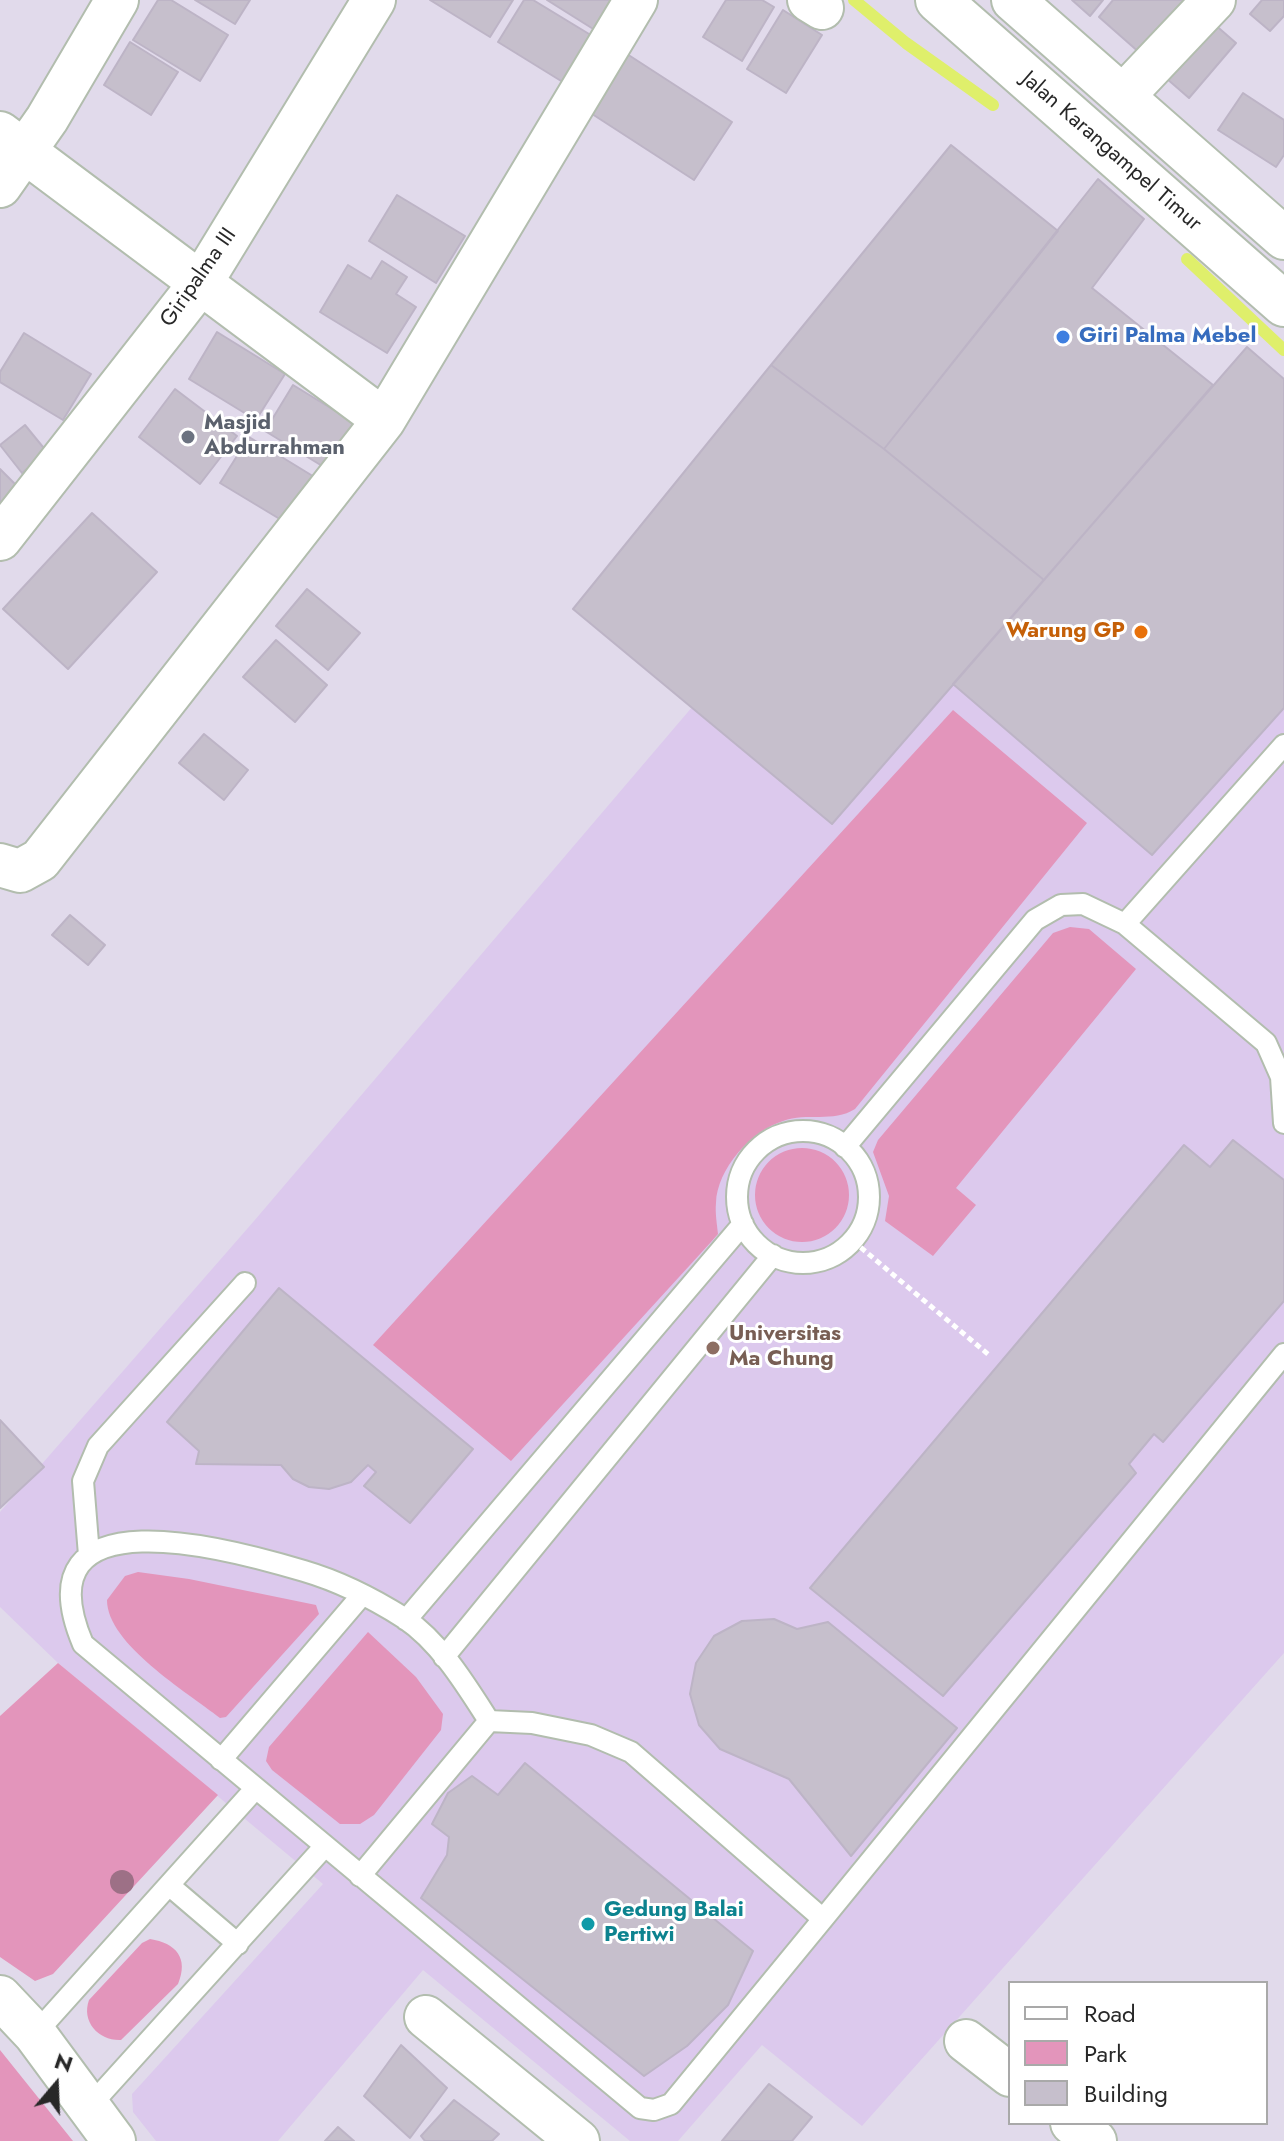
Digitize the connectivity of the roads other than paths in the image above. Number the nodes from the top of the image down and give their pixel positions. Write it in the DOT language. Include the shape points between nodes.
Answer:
graph roads {
  1 [pos="117,0"];
  2 [pos="374,0"];
  3 [pos="636,0"];
  4 [pos="938,0"];
  5 [pos="1013,0"];
  6 [pos="1214,0"];
  7 [pos="1124,95"];
  8 [pos="12,142"];
  9 [pos="0,186"];
  10 [pos="1284,238"];
  11 [pos="202,281"];
  12 [pos="1282,298"];
  13 [pos="384,420"];
  14 [pos="0,539"];
  15 [pos="1284,745"];
  16 [pos="0,865"];
  17 [pos="1125,924"];
  18 [pos="1284,1123"];
  19 [pos="845,1147"];
  20 [pos="743,1224"];
  21 [pos="773,1255"];
  22 [pos="245,1283"];
  23 [pos="1284,1354"];
  24 [pos="89,1555"];
  25 [pos="362,1595"];
  26 [pos="406,1620"];
  27 [pos="444,1657"];
  28 [pos="489,1721"];
  29 [pos="221,1760"];
  30 [pos="255,1789"];
  31 [pos="325,1846"];
  32 [pos="360,1876"];
  33 [pos="170,1886"];
  34 [pos="823,1919"];
  35 [pos="238,1944"];
  36 [pos="0,1997"];
  37 [pos="426,2017"];
  38 [pos="35,2034"];
  39 [pos="966,2041"];
  40 [pos="1008,2073"];
  41 [pos="89,2107"];
  42 [pos="1075,2125"];
  43 [pos="114,2141"];
  44 [pos="578,2141"];
  45 [pos="1095,2141"];
  1 -- 8 [label="street"];
  2 -- 11 [label="street, Giripalma III"];
  3 -- 13 [label="street"];
  4 -- 12 [label="street, Jalan Karangampel Timur"];
  5 -- 7 [label="street"];
  6 -- 7 [label="street"];
  7 -- 10 [label="street"];
  8 -- 9 [label="street"];
  8 -- 11 [label="street"];
  11 -- 13 [label="street"];
  11 -- 14 [label="street, Giripalma III"];
  13 -- 16 [label="street" via="40,860 20,871"];
  15 -- 17 [label="lane"];
  17 -- 18 [label="lane" via="1266,1043 1281,1077"];
  17 -- 19 [label="lane" via="1083,904 1061,905 1035,920"];
  19 -- 20 [label="lane" via="830,1137 804,1132 778,1136 763,1145 750,1157 737,1190"];
  19 -- 21 [label="lane" via="858,1160 869,1192 868,1210 853,1241 840,1252 807,1263"];
  20 -- 21 [label="lane" via="760,1248"];
  20 -- 26 [label="lane"];
  21 -- 27 [label="lane"];
  22 -- 24 [label="lane" via="98,1446 83,1481"];
  23 -- 34 [label="lane"];
  24 -- 25 [label="lane" via="102,1545 161,1542 306,1571"];
  24 -- 29 [label="lane" via="69,1596 83,1644"];
  25 -- 26 [label="lane"];
  25 -- 29 [label="lane"];
  26 -- 27 [label="lane"];
  27 -- 28 [label="lane"];
  28 -- 32 [label="lane"];
  28 -- 34 [label="lane" via="591,1735 631,1752"];
  29 -- 30 [label="lane"];
  30 -- 31 [label="lane"];
  30 -- 33 [label="lane"];
  31 -- 32 [label="lane"];
  31 -- 35 [label="lane"];
  32 -- 34 [label="lane" via="640,2108 654,2110 671,2104"];
  33 -- 35 [label="lane"];
  33 -- 38 [label="lane"];
  35 -- 41 [label="lane"];
  36 -- 38 [label="street"];
  37 -- 44 [label="street"];
  38 -- 41 [label="street"];
  39 -- 40 [label="street"];
  41 -- 43 [label="street"];
  42 -- 45 [label="street"];
}
